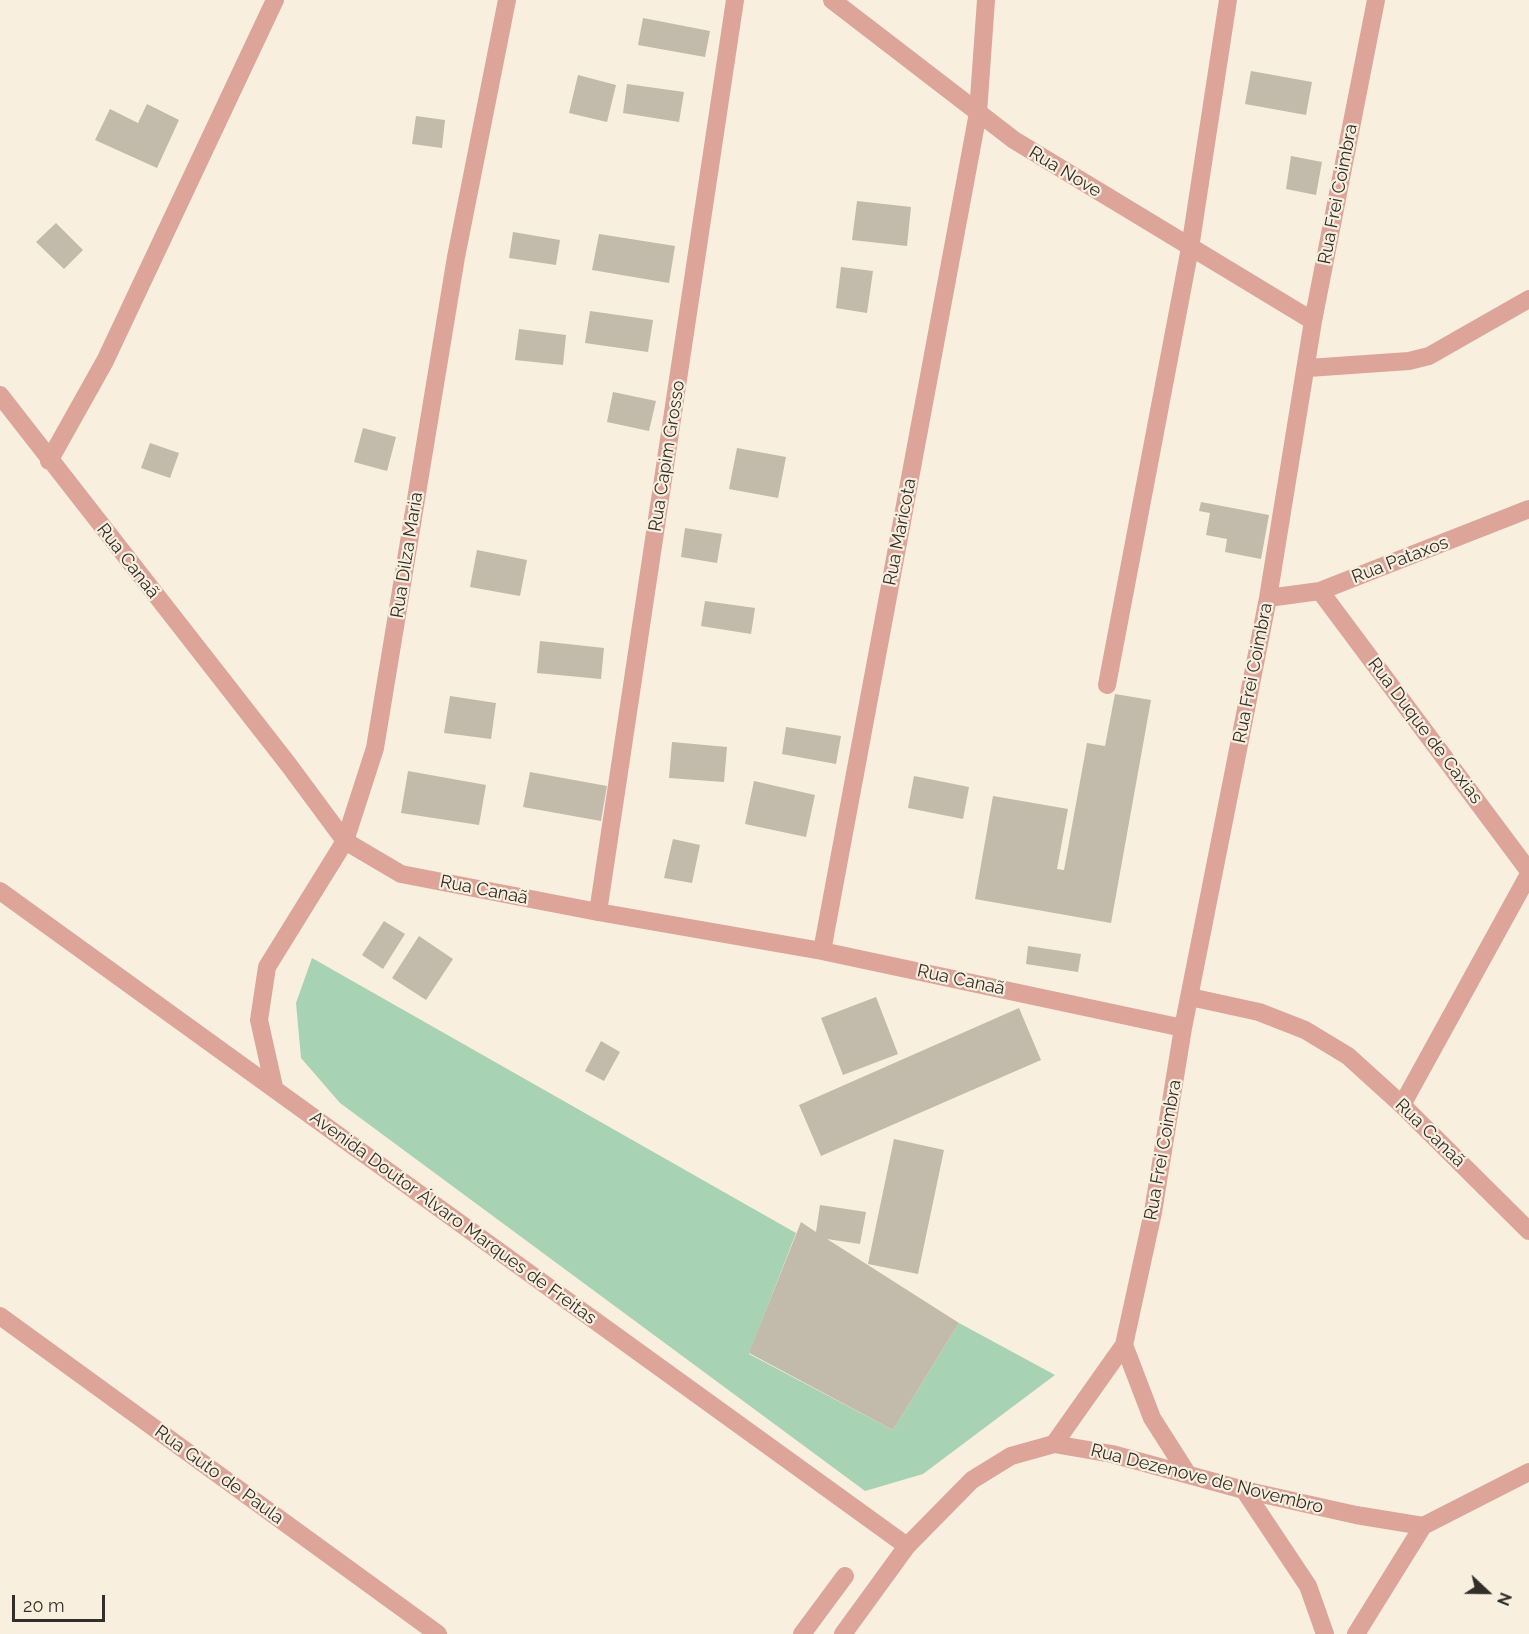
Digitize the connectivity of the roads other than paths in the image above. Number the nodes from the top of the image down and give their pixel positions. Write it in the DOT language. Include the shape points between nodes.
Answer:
graph roads {
  1 [pos="275,0"];
  2 [pos="507,0"];
  3 [pos="735,0"];
  4 [pos="832,0"];
  5 [pos="986,0"];
  6 [pos="1228,0"];
  7 [pos="1376,0"];
  8 [pos="978,113"];
  9 [pos="1190,248"];
  10 [pos="1529,299"];
  11 [pos="1313,321"];
  12 [pos="1308,368"];
  13 [pos="0,395"];
  14 [pos="49,460"];
  15 [pos="1529,509"];
  16 [pos="1320,591"];
  17 [pos="1268,598"];
  18 [pos="1107,686"];
  19 [pos="345,841"];
  20 [pos="1529,872"];
  21 [pos="0,891"];
  22 [pos="598,912"];
  23 [pos="822,951"];
  24 [pos="1190,997"];
  25 [pos="1183,1028"];
  26 [pos="274,1086"];
  27 [pos="1402,1105"];
  28 [pos="1529,1231"];
  29 [pos="0,1316"];
  30 [pos="1124,1345"];
  31 [pos="1054,1444"];
  32 [pos="1529,1472"];
  33 [pos="1187,1473"];
  34 [pos="1244,1490"];
  35 [pos="1423,1526"];
  36 [pos="907,1546"];
  37 [pos="845,1576"];
  38 [pos="438,1634"];
  39 [pos="802,1634"];
  40 [pos="843,1634"];
  41 [pos="1325,1634"];
  42 [pos="1356,1634"];
  1 -- 14 [label="street" via="105,361"];
  2 -- 19 [label="street, Rua Dilza Maria" via="456,257 375,748"];
  3 -- 22 [label="street, Rua Capim Grosso"];
  4 -- 8 [label="street, Rua Nove"];
  5 -- 8 [label="street, Rua Maricota"];
  6 -- 9 [label="street"];
  7 -- 11 [label="street, Rua Frei Coimbra"];
  8 -- 9 [label="street, Rua Nove" via="1014,140"];
  8 -- 23 [label="street, Rua Maricota"];
  9 -- 11 [label="street, Rua Nove"];
  9 -- 18 [label="street"];
  10 -- 12 [label="street" via="1429,356 1409,361"];
  11 -- 12 [label="street, Rua Frei Coimbra"];
  12 -- 17 [label="street, Rua Frei Coimbra"];
  13 -- 14 [label="street, Rua Canaã"];
  14 -- 19 [label="street, Rua Canaã"];
  15 -- 16 [label="street, Rua Pataxos"];
  16 -- 17 [label="street, Rua Pataxos"];
  16 -- 20 [label="street, Rua Duque de Caxias"];
  17 -- 24 [label="street, Rua Frei Coimbra"];
  19 -- 22 [label="street, Rua Canaã" via="401,874"];
  19 -- 26 [label="street, Rua Dilza Maria" via="267,967 259,1020"];
  20 -- 27 [label="street"];
  21 -- 26 [label="street, Avenida Doutor Álvaro Marques de Freitas"];
  22 -- 23 [label="street, Rua Canaã"];
  23 -- 25 [label="street, Rua Canaã"];
  24 -- 25 [label="street, Rua Frei Coimbra"];
  24 -- 27 [label="street, Rua Canaã" via="1259,1012 1305,1030 1348,1056"];
  25 -- 30 [label="street, Rua Frei Coimbra" via="1153,1212"];
  26 -- 36 [label="street, Avenida Doutor Álvaro Marques de Freitas" via="446,1215"];
  27 -- 28 [label="street, Rua Canaã"];
  29 -- 38 [label="street, Rua Guto de Paula"];
  30 -- 31 [label="street, Rua Frei Coimbra"];
  30 -- 33 [label="street" via="1152,1418"];
  31 -- 33 [label="street, Rua Dezenove de Novembro"];
  31 -- 36 [label="street, Rua Dezenove de Novembro" via="1011,1456 972,1480"];
  32 -- 35 [label="street"];
  33 -- 34 [label="street, Rua Dezenove de Novembro"];
  34 -- 35 [label="street, Rua Dezenove de Novembro"];
  34 -- 41 [label="street" via="1308,1586"];
  35 -- 42 [label="street"];
  36 -- 40 [label="street, Rua Dezenove de Novembro"];
  37 -- 39 [label="street"];
}
